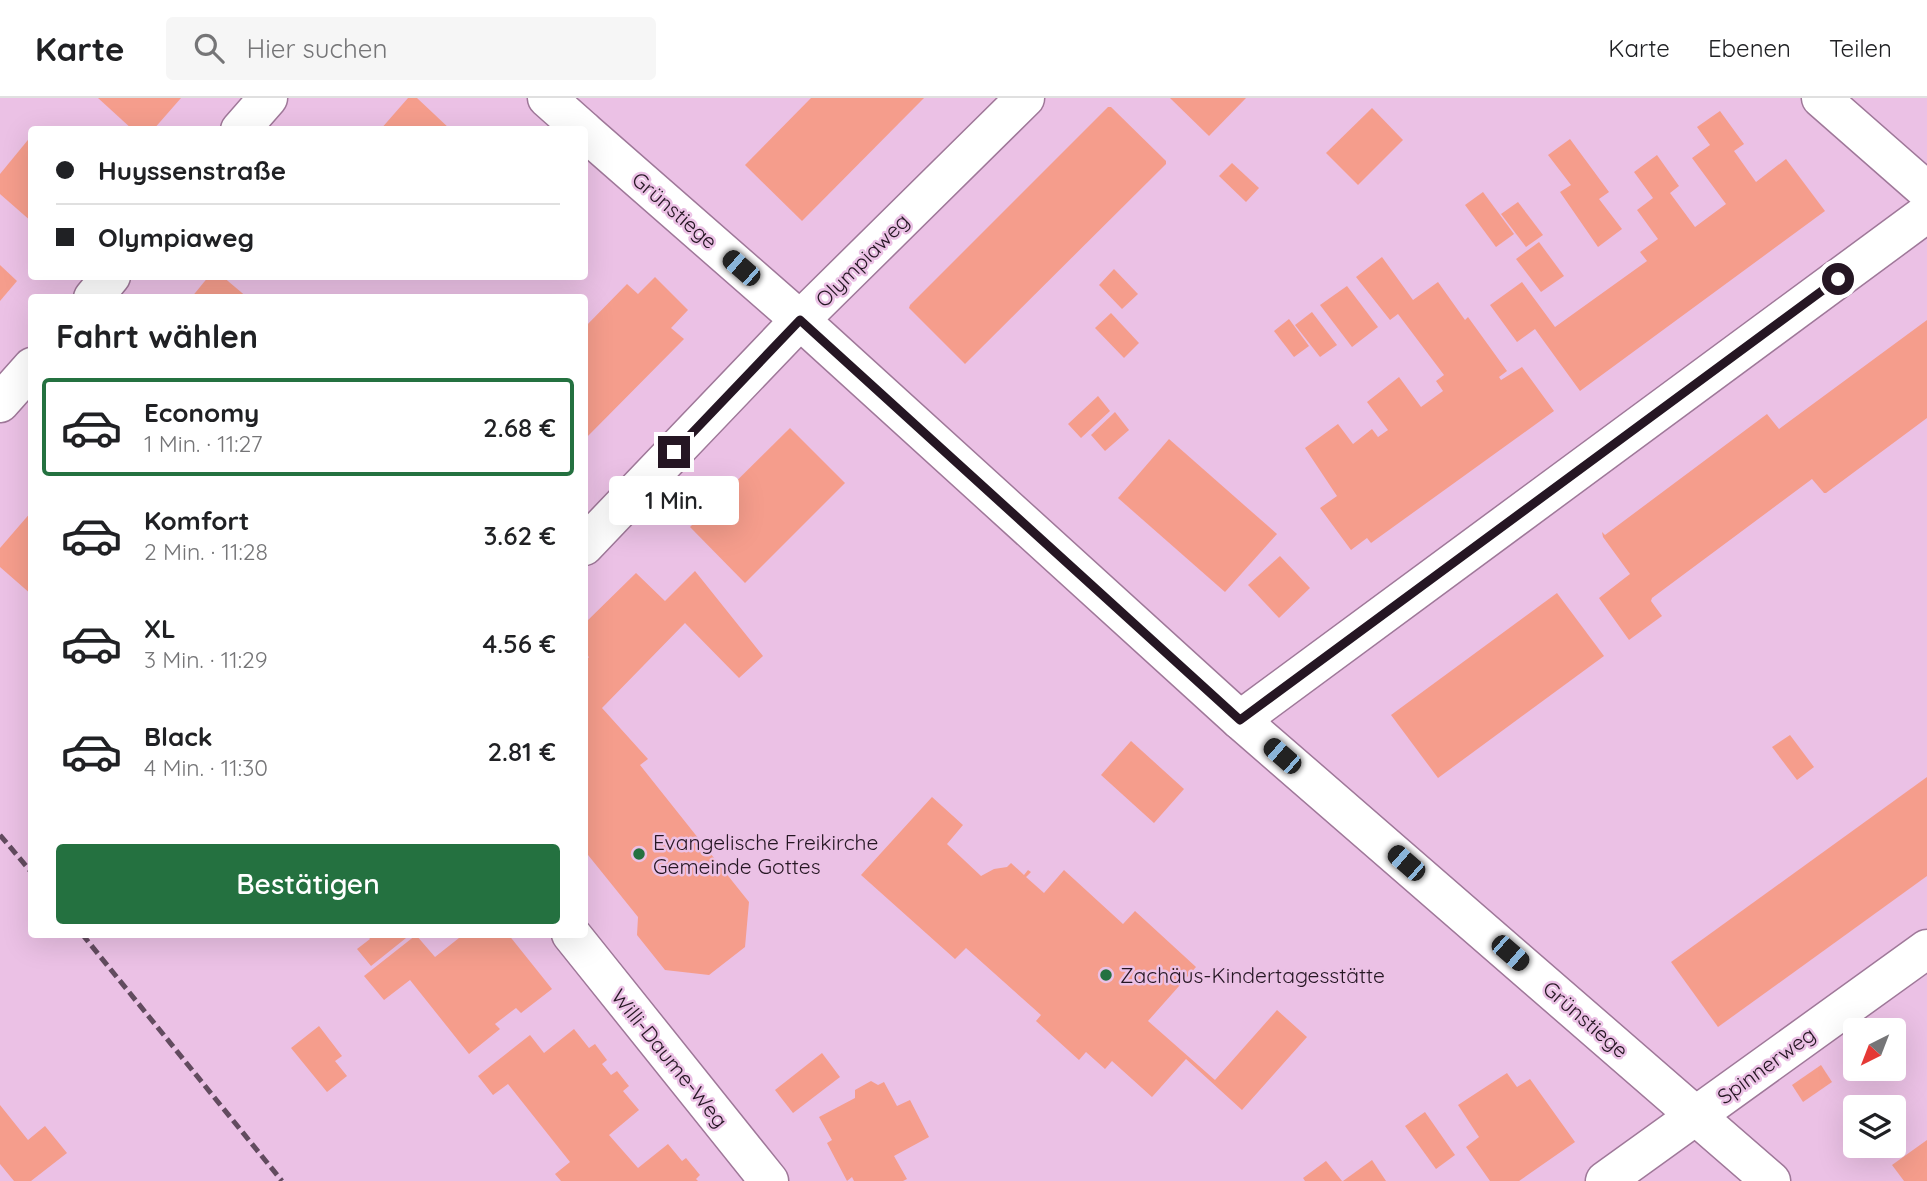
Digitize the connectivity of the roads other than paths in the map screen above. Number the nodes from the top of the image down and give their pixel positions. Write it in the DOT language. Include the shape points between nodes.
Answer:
graph roads {
  1 [pos="268,98"];
  2 [pos="547,98"];
  3 [pos="1026,98"];
  4 [pos="1821,98"];
  5 [pos="244,126"];
  6 [pos="579,126"];
  7 [pos="588,134"];
  8 [pos="1927,191"];
  9 [pos="1927,213"];
  10 [pos="108,280"];
  11 [pos="96,294"];
  12 [pos="800,320"];
  13 [pos="28,372"];
  14 [pos="0,403"];
  15 [pos="588,542"];
  16 [pos="1240,720"];
  17 [pos="574,938"];
  18 [pos="1927,949"];
  19 [pos="1696,1115"];
  20 [pos="769,1181"];
  21 [pos="1605,1181"];
  22 [pos="1771,1181"];
  1 -- 5 [label="street"];
  2 -- 6 [label="street, Grünstiege"];
  3 -- 12 [label="street, Olympiaweg"];
  4 -- 8 [label="street"];
  7 -- 12 [label="street, Grünstiege"];
  9 -- 16 [label="street"];
  10 -- 11 [label="street"];
  12 -- 15 [label="street, Olympiaweg"];
  12 -- 16 [label="street, Grünstiege"];
  13 -- 14 [label="street"];
  16 -- 19 [label="street, Grünstiege"];
  17 -- 20 [label="street, Willi-Daume-Weg"];
  18 -- 19 [label="street, Spinnerweg"];
  19 -- 21 [label="street, Spinnerweg"];
  19 -- 22 [label="street, Grünstiege"];
}
